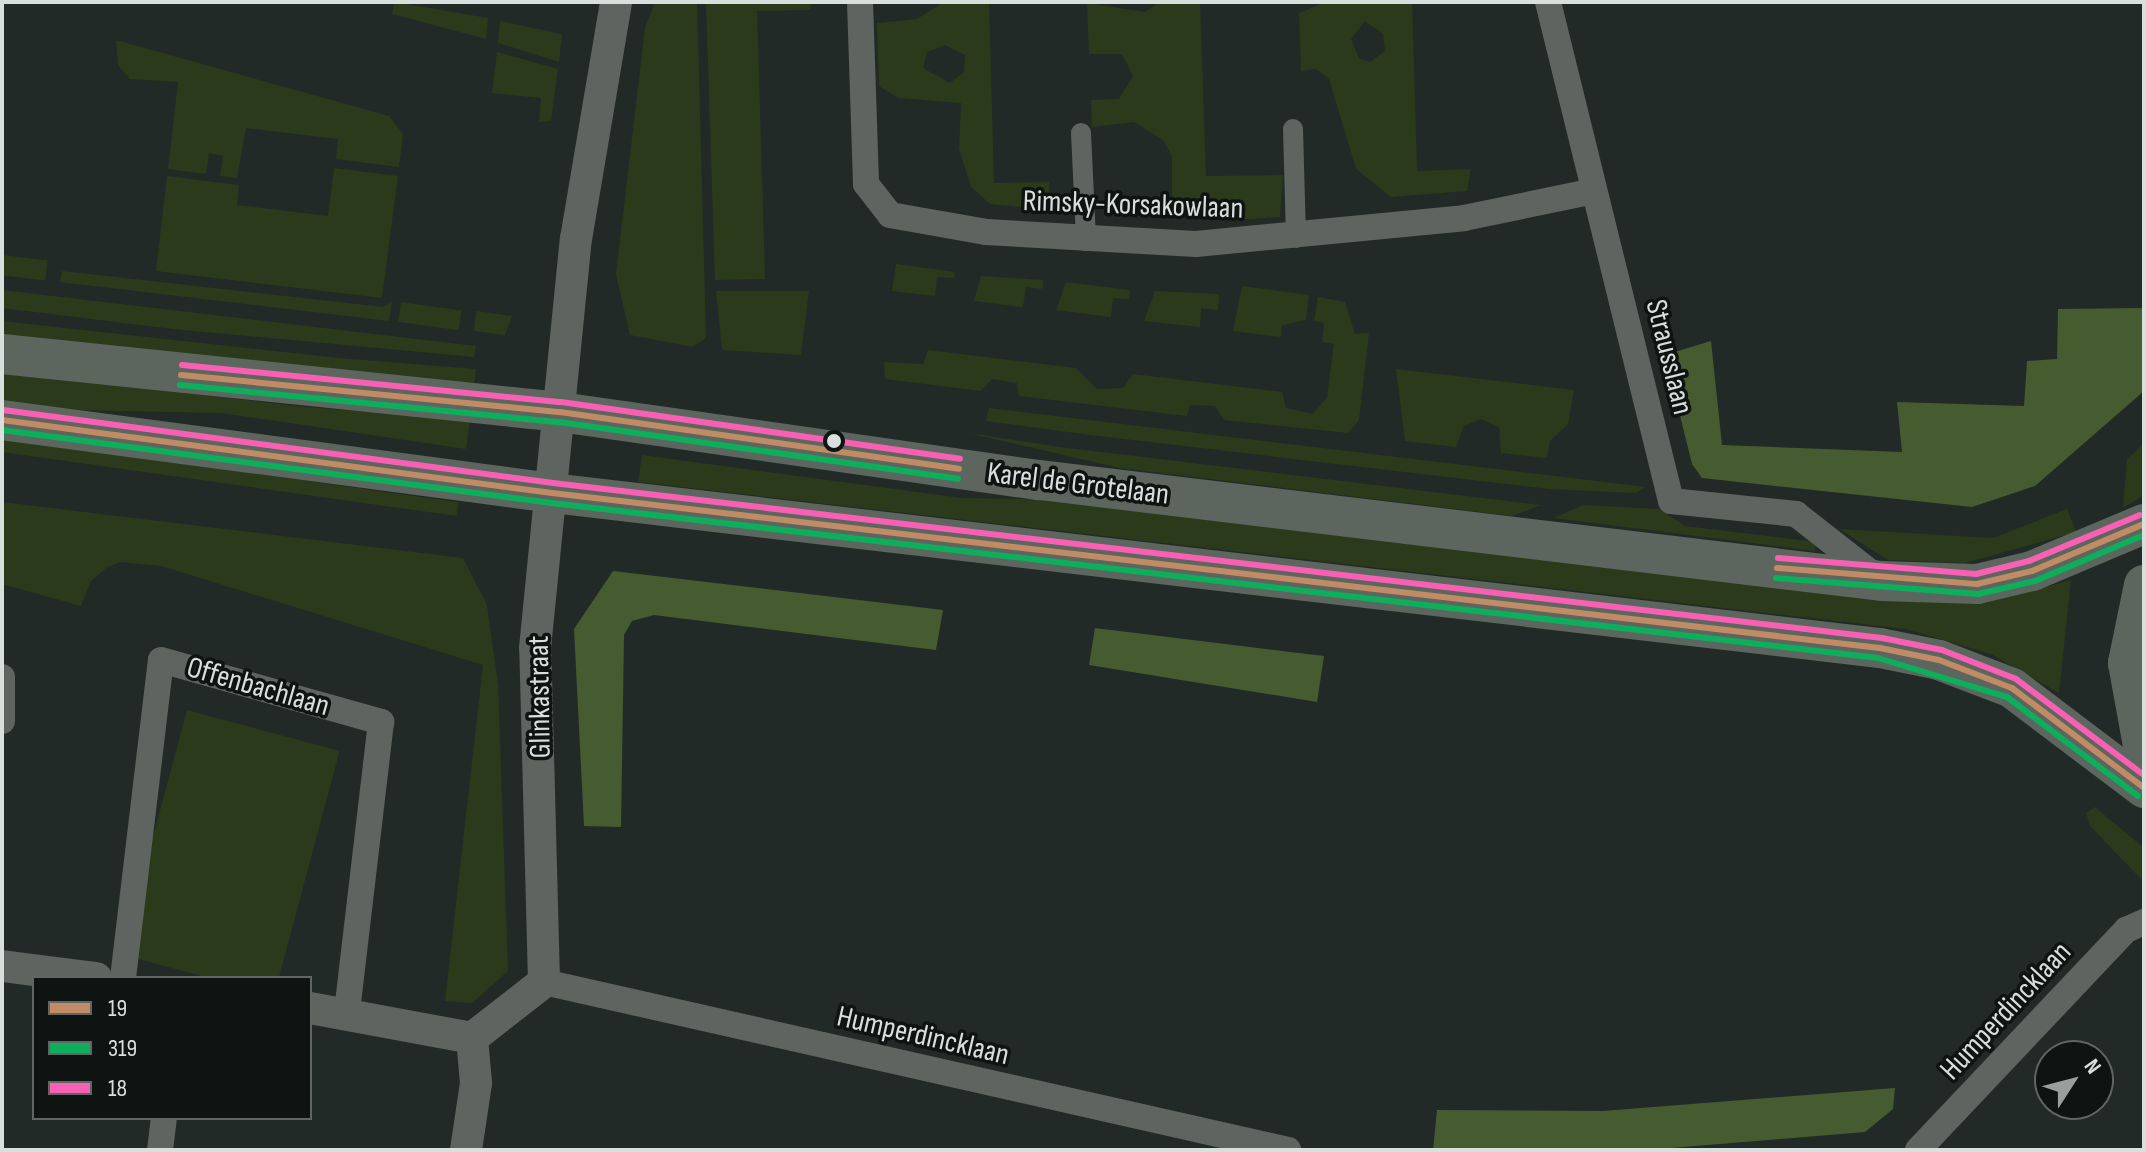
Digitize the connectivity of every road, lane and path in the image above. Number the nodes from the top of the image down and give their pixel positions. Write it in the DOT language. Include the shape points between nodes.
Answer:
graph roads {
  1 [pos="860,2"];
  2 [pos="1548,2"];
  3 [pos="608,4"];
  4 [pos="1293,129"];
  5 [pos="1081,133"];
  6 [pos="1594,191"];
  7 [pos="1296,238"];
  8 [pos="1086,241"];
  9 [pos="2,354"];
  10 [pos="560,412"];
  11 [pos="2,420"];
  12 [pos="552,493"];
  13 [pos="2144,524"];
  14 [pos="1882,581"];
  15 [pos="2144,585"];
  16 [pos="2,677"];
  17 [pos="2,721"];
  18 [pos="2144,751"];
  19 [pos="2144,788"];
  20 [pos="2144,922"];
  21 [pos="2,966"];
  22 [pos="80,976"];
  23 [pos="123,976"];
  24 [pos="544,982"];
  25 [pos="312,1008"];
  26 [pos="347,1013"];
  27 [pos="472,1038"];
  28 [pos="164,1120"];
  29 [pos="160,1150"];
  30 [pos="466,1150"];
  31 [pos="1288,1150"];
  32 [pos="1918,1150"];
  1 -- 8 [label="street, Rimsky-Korsakowlaan" via="866,184 881,211"];
  2 -- 6 [label="street, Strausslaan"];
  3 -- 10 [label="street, Glinkastraat" via="576,239"];
  4 -- 7 [label="street"];
  5 -- 8 [label="street"];
  6 -- 7 [label="street, Rimsky-Korsakowlaan" via="1464,218"];
  6 -- 14 [label="street, Strausslaan" via="1671,501 1796,514"];
  7 -- 8 [label="street, Rimsky-Korsakowlaan"];
  9 -- 10 [label="main road, Karel de Grotelaan"];
  10 -- 12 [label="street, Glinkastraat"];
  10 -- 14 [label="main road, Karel de Grotelaan" via="1040,480"];
  11 -- 12 [label="main road"];
  12 -- 19 [label="main road" via="1880,648 1939,660 2012,688"];
  12 -- 24 [label="street, Glinkastraat" via="535,648"];
  13 -- 14 [label="main road, Karel de Grotelaan" via="2032,571 1977,584"];
  15 -- 18 [label="main road" via="2128,663"];
  16 -- 17 [label="street"];
  20 -- 32 [label="street, Humperdincklaan" via="2126,930"];
  21 -- 22 [label="street"];
  23 -- 26 [label="street, Offenbachlaan" via="161,660 381,722"];
  24 -- 27 [label="street"];
  24 -- 31 [label="street, Humperdincklaan"];
  25 -- 26 [label="street"];
  26 -- 27 [label="street"];
  27 -- 30 [label="street" via="476,1083"];
  28 -- 29 [label="street"];
}
